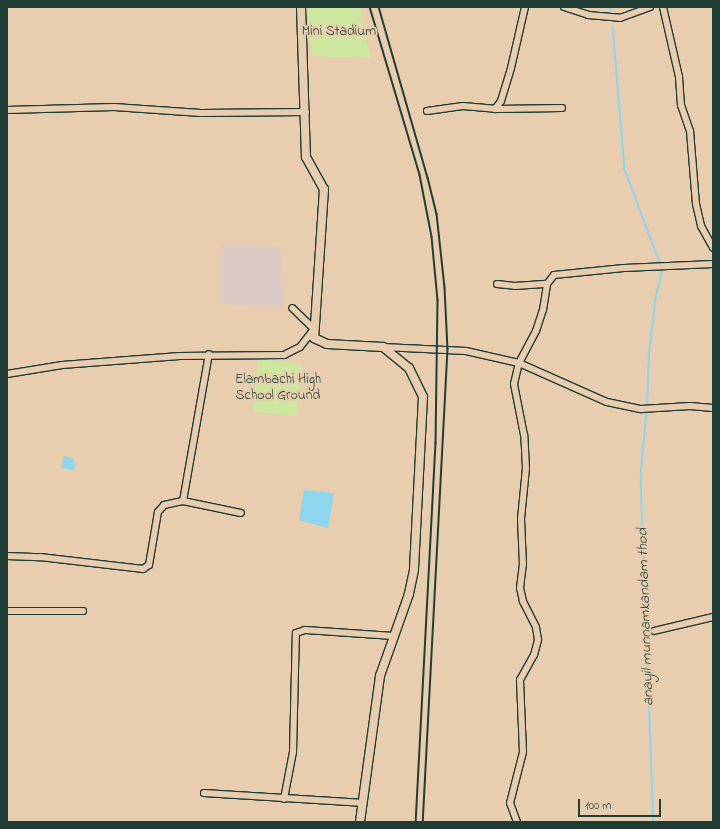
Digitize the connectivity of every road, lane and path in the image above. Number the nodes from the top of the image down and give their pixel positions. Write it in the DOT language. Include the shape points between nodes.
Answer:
graph roads {
  1 [pos="300,7"];
  2 [pos="525,7"];
  3 [pos="564,7"];
  4 [pos="650,7"];
  5 [pos="663,7"];
  6 [pos="562,108"];
  7 [pos="495,109"];
  8 [pos="7,110"];
  9 [pos="427,111"];
  10 [pos="306,112"];
  11 [pos="713,248"];
  12 [pos="713,264"];
  13 [pos="497,284"];
  14 [pos="547,284"];
  15 [pos="292,308"];
  16 [pos="314,329"];
  17 [pos="383,347"];
  18 [pos="209,354"];
  19 [pos="519,363"];
  20 [pos="7,374"];
  21 [pos="713,408"];
  22 [pos="183,501"];
  23 [pos="241,512"];
  24 [pos="7,556"];
  25 [pos="7,611"];
  26 [pos="83,611"];
  27 [pos="713,617"];
  28 [pos="654,631"];
  29 [pos="394,636"];
  30 [pos="204,792"];
  31 [pos="284,799"];
  32 [pos="361,804"];
  33 [pos="360,822"];
  34 [pos="517,822"];
  1 -- 10 [label="main road"];
  2 -- 7 [label="street" via="511,68 501,102"];
  3 -- 4 [label="street" via="588,15 620,18"];
  5 -- 11 [label="street" via="679,77 681,105 690,130 696,204 701,226"];
  6 -- 7 [label="street"];
  7 -- 9 [label="street" via="462,106"];
  8 -- 10 [label="street" via="114,107 208,113"];
  10 -- 16 [label="main road" via="306,156 324,189"];
  12 -- 14 [label="street" via="624,268 554,276"];
  13 -- 14 [label="street"];
  14 -- 19 [label="street" via="543,310"];
  15 -- 16 [label="street"];
  16 -- 17 [label="main road" via="314,338 318,342"];
  16 -- 18 [label="street" via="300,347 284,355"];
  17 -- 19 [label="street" via="466,351"];
  17 -- 29 [label="main road" via="409,368 423,397 414,570 409,594"];
  18 -- 20 [label="street" via="62,365"];
  18 -- 22 [label="street"];
  19 -- 21 [label="street" via="606,402 641,409 690,406"];
  19 -- 34 [label="street" via="514,384 524,435 526,468 521,519 523,565 520,588 523,601 536,627 538,640 534,655 520,680 523,752 510,803"];
  22 -- 23 [label="street"];
  22 -- 24 [label="street" via="164,505 158,512 149,565 143,569 40,557"];
  25 -- 26 [label="street"];
  27 -- 28 [label="street"];
  29 -- 31 [label="street" via="306,630 296,633 293,752"];
  29 -- 32 [label="main road" via="380,676"];
  30 -- 31 [label="street"];
  31 -- 32 [label="street"];
  32 -- 33 [label="main road"];
}
